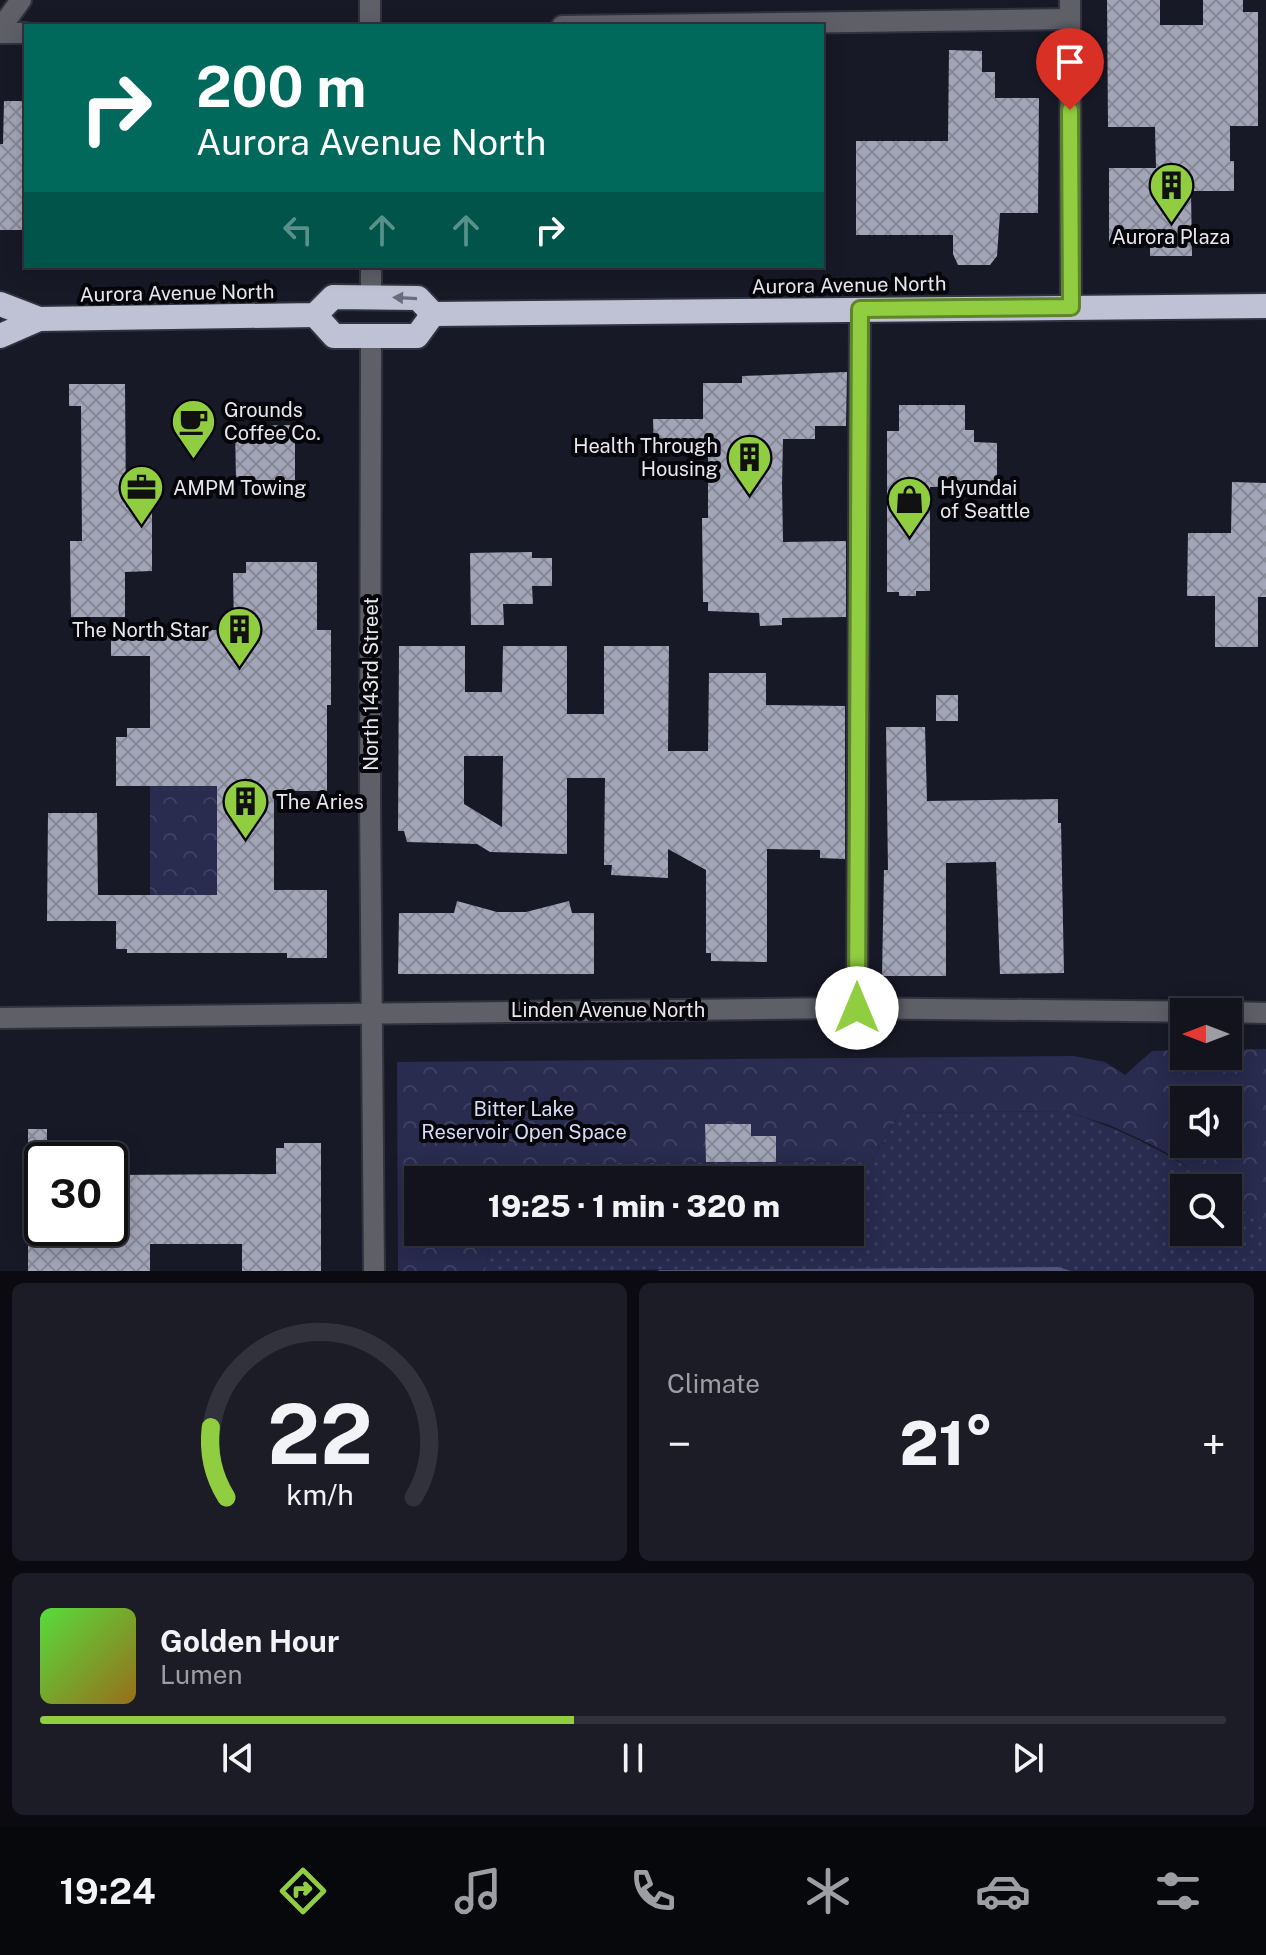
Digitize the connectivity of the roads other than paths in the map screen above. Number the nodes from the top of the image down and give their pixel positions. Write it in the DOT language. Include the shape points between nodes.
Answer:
graph roads {
  1 [pos="21,0"];
  2 [pos="370,0"];
  3 [pos="1070,9"];
  4 [pos="370,24"];
  5 [pos="622,24"];
  6 [pos="0,31"];
  7 [pos="24,33"];
  8 [pos="371,268"];
  9 [pos="371,297"];
  10 [pos="0,304"];
  11 [pos="1266,306"];
  12 [pos="1071,307"];
  13 [pos="860,309"];
  14 [pos="433,314"];
  15 [pos="315,315"];
  16 [pos="39,319"];
  17 [pos="0,336"];
  18 [pos="371,336"];
  19 [pos="857,1008"];
  20 [pos="1170,1011"];
  21 [pos="372,1012"];
  22 [pos="1242,1012"];
  23 [pos="1266,1013"];
  24 [pos="0,1018"];
  25 [pos="374,1271"];
  1 -- 6 [label="street"];
  2 -- 4 [label="street"];
  3 -- 5 [label="street"];
  3 -- 12 [label="street"];
  6 -- 7 [label="street"];
  8 -- 9 [label="street"];
  14 -- 9 [label="highway, Aurora Avenue North, one-way" via="418,298"];
  9 -- 15 [label="highway, Aurora Avenue North" via="333,297"];
  10 -- 16 [label="highway, Aurora Avenue North"];
  11 -- 12 [label="highway, Aurora Avenue North"];
  12 -- 13 [label="highway, Aurora Avenue North"];
  13 -- 14 [label="highway, Aurora Avenue North"];
  13 -- 19 [label="street"];
  14 -- 18 [label="highway" via="417,336"];
  15 -- 16 [label="highway, Aurora Avenue North"];
  15 -- 18 [label="highway" via="334,336"];
  16 -- 17 [label="highway, Aurora Avenue North"];
  18 -- 21 [label="street, North 143rd Street"];
  19 -- 20 [label="street, Linden Avenue North"];
  19 -- 21 [label="street, Linden Avenue North"];
  21 -- 24 [label="street, Linden Avenue North"];
  21 -- 25 [label="street, North 143rd Street"];
  22 -- 23 [label="street"];
}
